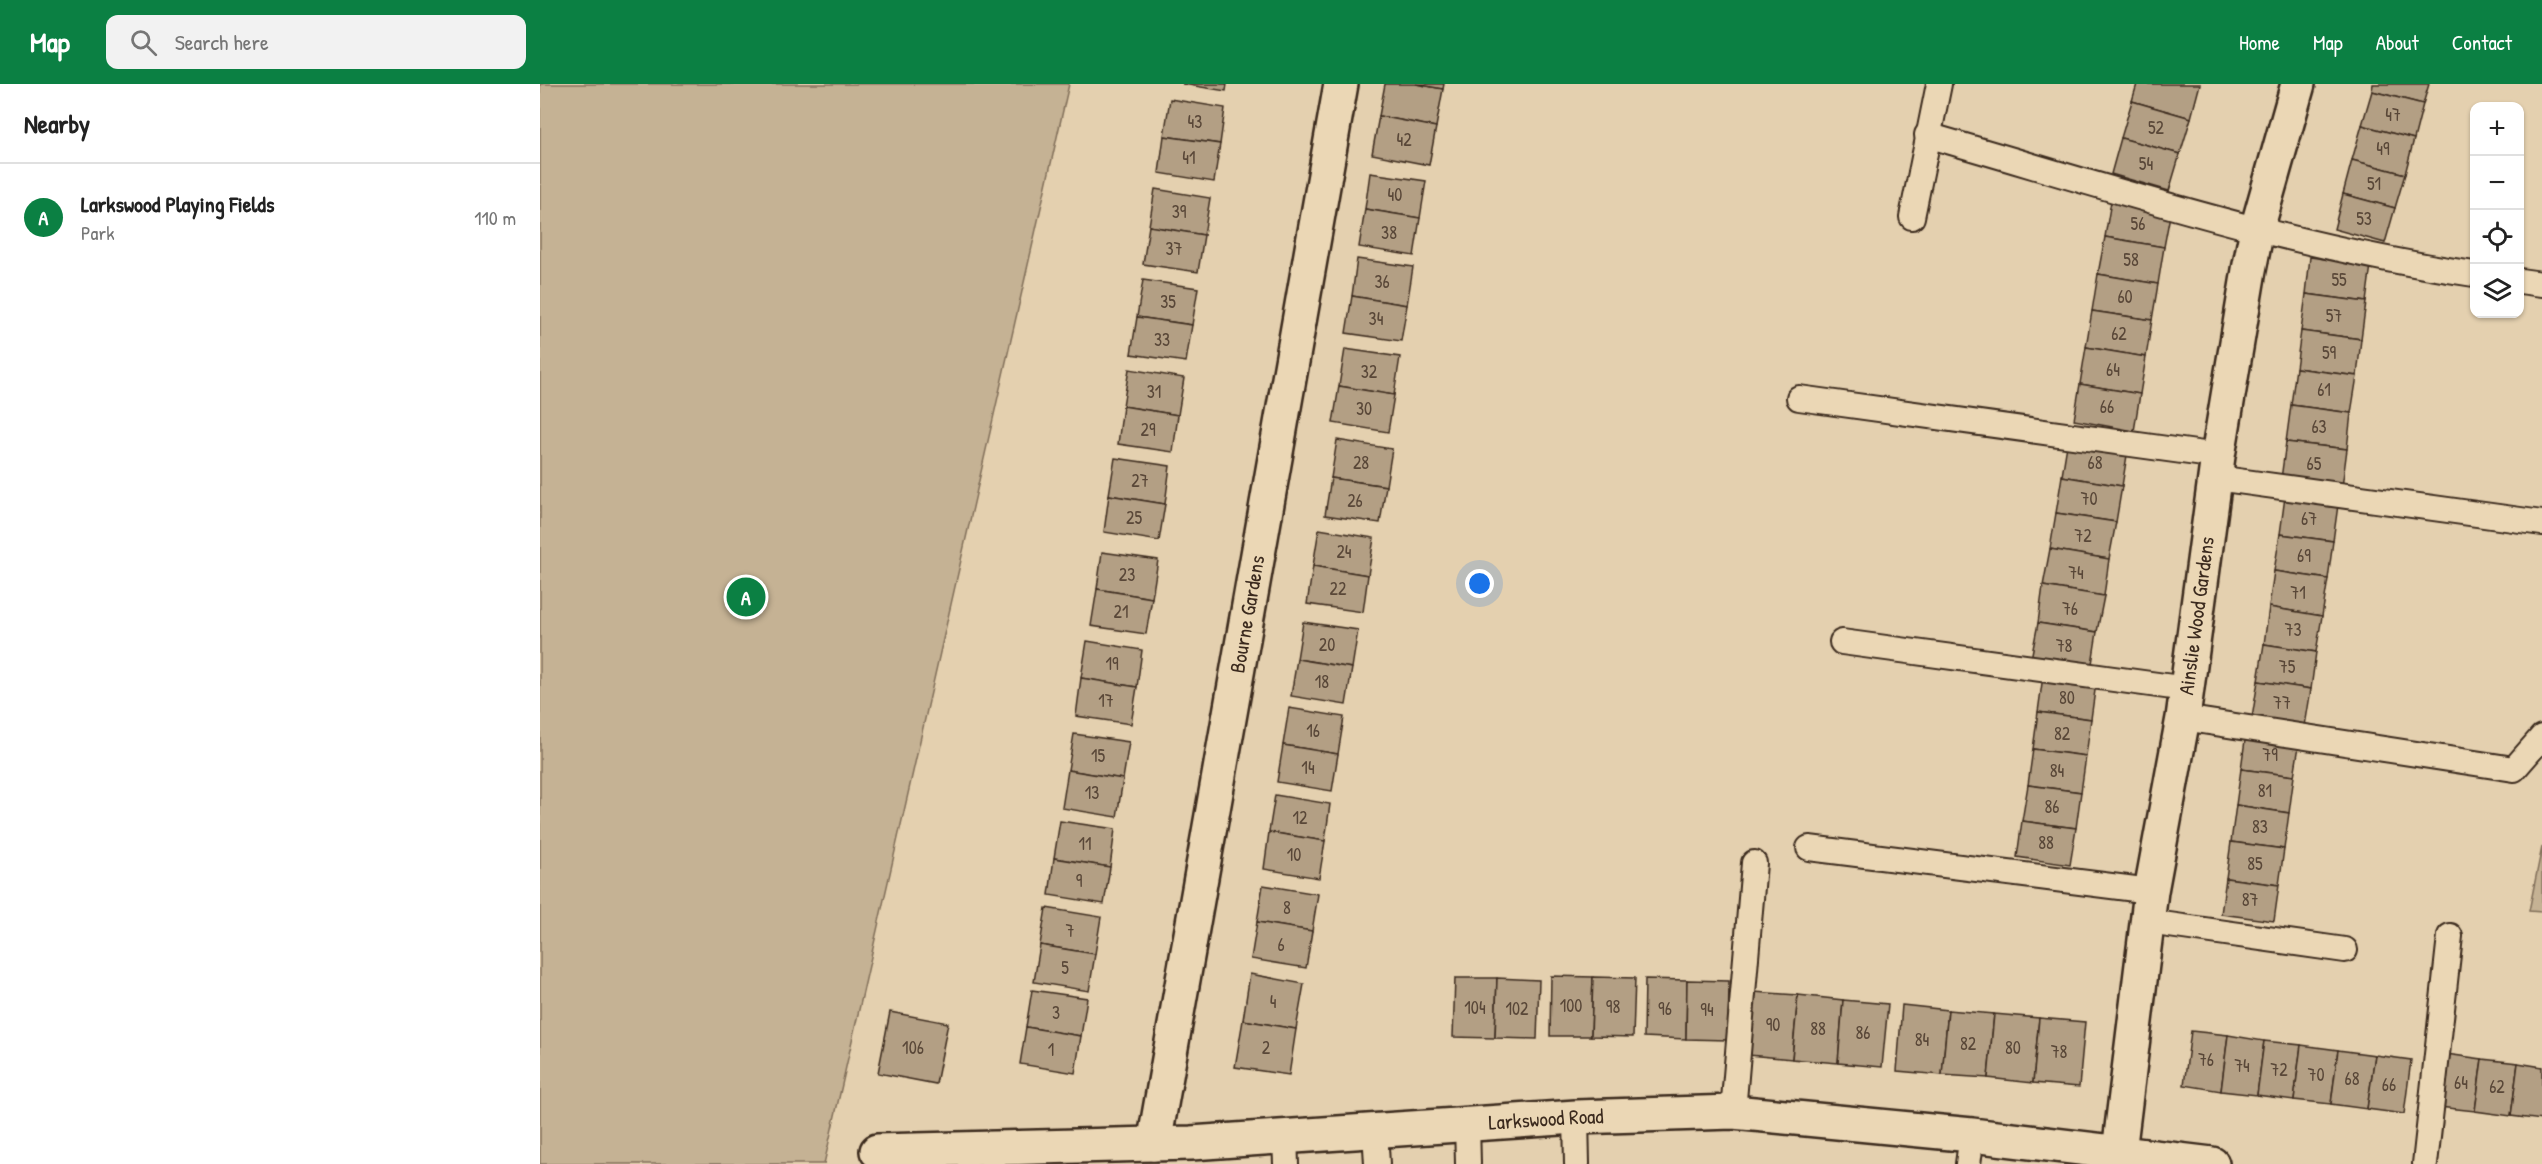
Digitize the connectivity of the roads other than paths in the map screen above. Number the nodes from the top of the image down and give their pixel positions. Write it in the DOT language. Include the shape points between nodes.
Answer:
graph roads {
  1 [pos="1341,84"];
  2 [pos="1940,84"];
  3 [pos="2298,84"];
  4 [pos="1927,135"];
  5 [pos="1912,217"];
  6 [pos="2257,229"];
  7 [pos="2470,273"];
  8 [pos="2524,282"];
  9 [pos="2542,284"];
  10 [pos="1799,398"];
  11 [pos="2217,467"];
  12 [pos="2542,523"];
  13 [pos="1842,642"];
  14 [pos="2185,704"];
  15 [pos="2542,737"];
  16 [pos="1809,848"];
  17 [pos="1754,863"];
  18 [pos="2150,907"];
  19 [pos="2450,936"];
  20 [pos="2345,950"];
  21 [pos="1733,1112"];
  22 [pos="1576,1116"];
  23 [pos="1467,1123"];
  24 [pos="1375,1130"];
  25 [pos="1154,1144"];
  26 [pos="1970,1149"];
  27 [pos="878,1151"];
  28 [pos="1285,1151"];
  29 [pos="2119,1152"];
  30 [pos="1192,1154"];
  31 [pos="1377,1164"];
  32 [pos="1468,1164"];
  33 [pos="1577,1164"];
  34 [pos="2212,1164"];
  35 [pos="2425,1164"];
  1 -- 25 [label="street, Bourne Gardens"];
  2 -- 4 [label="lane"];
  3 -- 6 [label="street, Ainslie Wood Gardens"];
  4 -- 5 [label="lane"];
  4 -- 6 [label="lane"];
  6 -- 7 [label="lane" via="2415,266"];
  6 -- 11 [label="street, Ainslie Wood Gardens"];
  8 -- 9 [label="lane"];
  10 -- 11 [label="lane"];
  11 -- 12 [label="lane"];
  11 -- 14 [label="street, Ainslie Wood Gardens"];
  13 -- 14 [label="lane"];
  14 -- 15 [label="lane" via="2514,769"];
  14 -- 18 [label="street, Ainslie Wood Gardens"];
  16 -- 18 [label="lane"];
  17 -- 21 [label="lane"];
  18 -- 20 [label="lane"];
  18 -- 29 [label="street, Ainslie Wood Gardens"];
  19 -- 35 [label="lane"];
  21 -- 22 [label="street, Larkswood Road"];
  21 -- 26 [label="street, Larkswood Road"];
  22 -- 23 [label="street, Larkswood Road"];
  22 -- 33 [label="lane"];
  23 -- 24 [label="street, Larkswood Road"];
  23 -- 32 [label="lane"];
  24 -- 28 [label="street, Larkswood Road"];
  24 -- 31 [label="lane"];
  25 -- 27 [label="street, Larkswood Road"];
  25 -- 30 [label="street, Larkswood Road"];
  26 -- 29 [label="street, Larkswood Road"];
  28 -- 30 [label="street, Larkswood Road"];
  29 -- 34 [label="street, Larkswood Road"];
}
